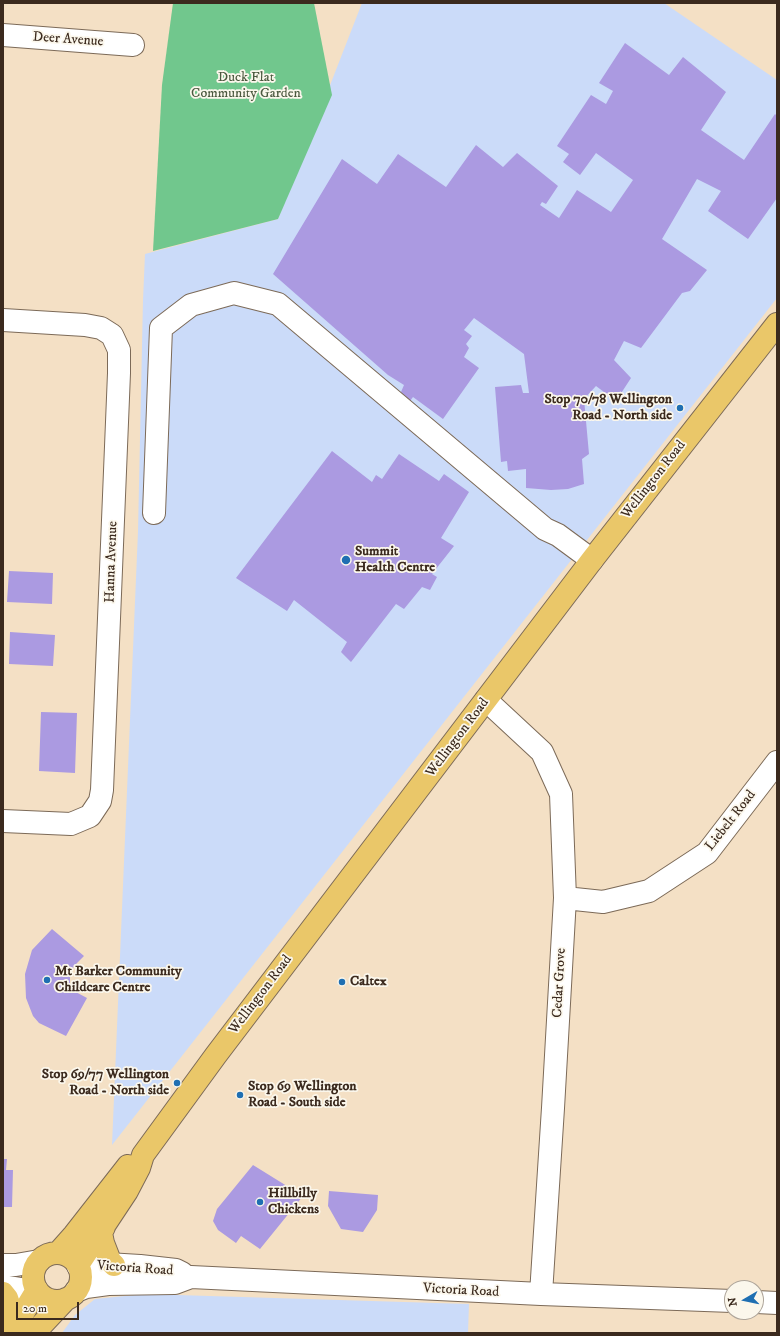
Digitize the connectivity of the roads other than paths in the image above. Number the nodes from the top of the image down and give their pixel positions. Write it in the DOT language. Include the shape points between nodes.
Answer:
graph roads {
  1 [pos="3,35"];
  2 [pos="133,45"];
  3 [pos="3,320"];
  4 [pos="777,324"];
  5 [pos="154,513"];
  6 [pos="592,560"];
  7 [pos="486,700"];
  8 [pos="777,762"];
  9 [pos="3,821"];
  10 [pos="565,898"];
  11 [pos="143,1155"];
  12 [pos="104,1227"];
  13 [pos="49,1257"];
  14 [pos="3,1265"];
  15 [pos="78,1265"];
  16 [pos="114,1265"];
  17 [pos="191,1277"];
  18 [pos="3,1286"];
  19 [pos="37,1289"];
  20 [pos="3,1293"];
  21 [pos="541,1294"];
  22 [pos="71,1295"];
  23 [pos="724,1302"];
  24 [pos="764,1302"];
  25 [pos="777,1303"];
  26 [pos="11,1333"];
  27 [pos="34,1333"];
  1 -- 2 [label="street, Deer Avenue"];
  3 -- 9 [label="street, Hanna Avenue" via="101,328 112,335 119,350 102,790 96,809 79,822 71,824"];
  4 -- 6 [label="main road, Wellington Road"];
  5 -- 6 [label="street" via="161,328 191,306 234,293 278,304 545,529 558,535"];
  6 -- 7 [label="main road, Wellington Road"];
  7 -- 10 [label="street, Cedar Grove" via="542,752 561,794"];
  7 -- 11 [label="main road, Wellington Road"];
  8 -- 10 [label="street, Liebelt Road" via="707,854 649,891 603,902"];
  10 -- 21 [label="street, Cedar Grove"];
  11 -- 12 [label="main road, Wellington Road" via="127,1191"];
  11 -- 13 [label="main road, Wellington Road" via="131,1162 74,1235"];
  12 -- 15 [label="main road, Wellington Road"];
  12 -- 16 [label="main road" via="101,1233 103,1243"];
  13 -- 14 [label="street" via="16,1265"];
  13 -- 15 [label="main road" via="66,1255"];
  13 -- 19 [label="main road" via="34,1272 33,1280"];
  15 -- 16 [label="street, Victoria Road"];
  15 -- 22 [label="main road" via="81,1272 80,1280"];
  16 -- 17 [label="street, Victoria Road" via="176,1270"];
  17 -- 21 [label="street, Victoria Road"];
  17 -- 22 [label="street, Victoria Road" via="175,1283 108,1284 86,1287"];
  18 -- 19 [label="street"];
  19 -- 22 [label="main road" via="42,1295 58,1301"];
  19 -- 26 [label="main road"];
  20 -- 26 [label="main road" via="7,1298 13,1320"];
  21 -- 23 [label="street, Victoria Road"];
  22 -- 27 [label="main road"];
  24 -- 25 [label="street"];
}
